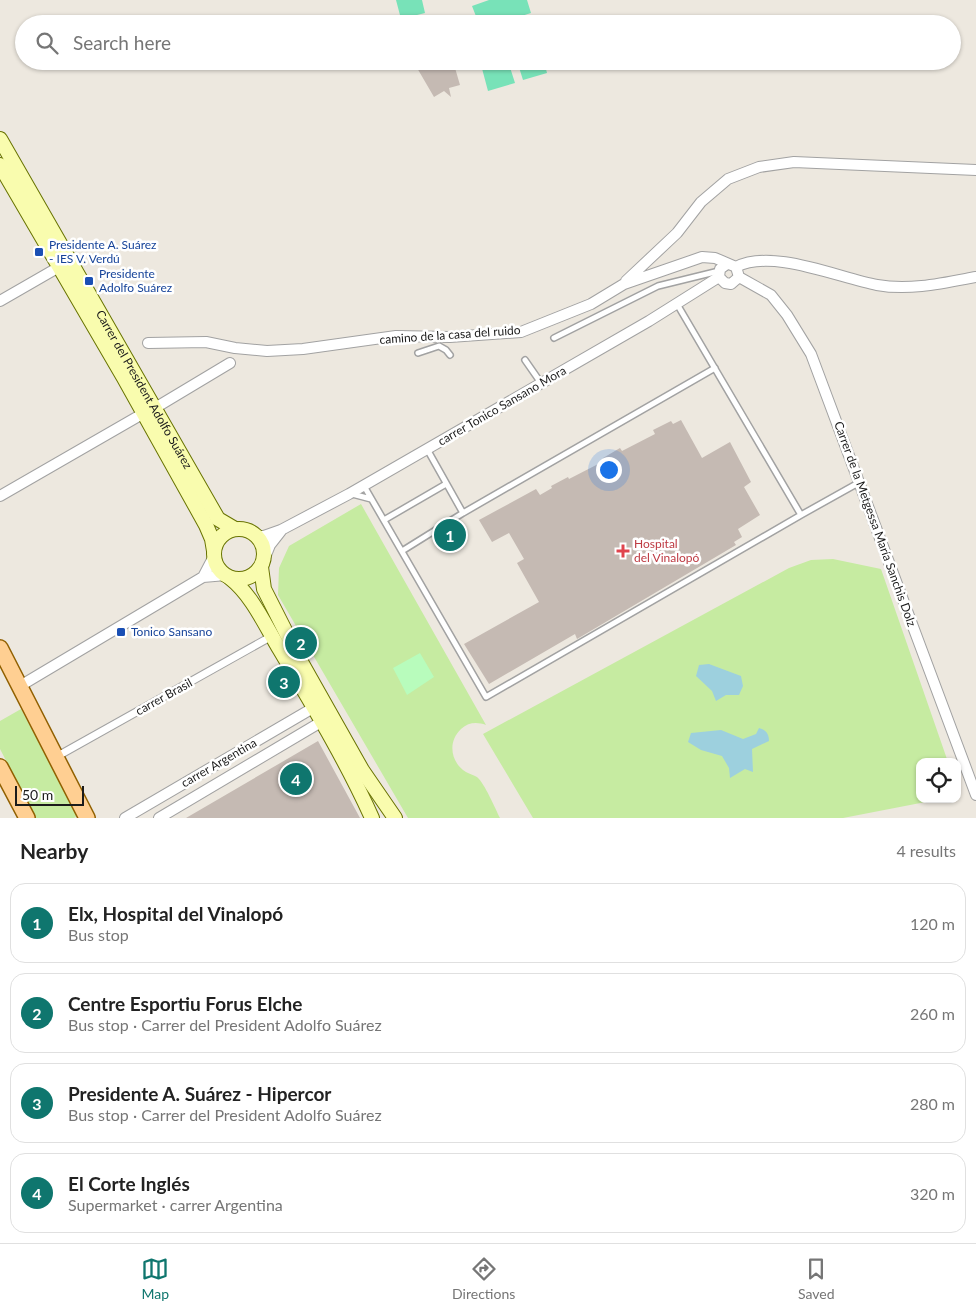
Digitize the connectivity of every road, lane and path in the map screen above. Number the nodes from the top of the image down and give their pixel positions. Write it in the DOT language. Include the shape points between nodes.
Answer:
graph roads {
  1 [pos="0,139"];
  2 [pos="0,166"];
  3 [pos="976,170"];
  4 [pos="59,266"];
  5 [pos="728,271"];
  6 [pos="976,277"];
  7 [pos="624,284"];
  8 [pos="0,301"];
  9 [pos="677,304"];
  10 [pos="554,338"];
  11 [pos="148,342"];
  12 [pos="418,352"];
  13 [pos="450,355"];
  14 [pos="525,360"];
  15 [pos="230,363"];
  16 [pos="715,368"];
  17 [pos="541,383"];
  18 [pos="149,411"];
  19 [pos="427,449"];
  20 [pos="860,482"];
  21 [pos="446,484"];
  22 [pos="364,486"];
  23 [pos="349,494"];
  24 [pos="0,496"];
  25 [pos="371,499"];
  26 [pos="462,513"];
  27 [pos="801,515"];
  28 [pos="384,520"];
  29 [pos="235,529"];
  30 [pos="282,530"];
  31 [pos="256,536"];
  32 [pos="402,551"];
  33 [pos="214,553"];
  34 [pos="262,563"];
  35 [pos="228,576"];
  36 [pos="203,577"];
  37 [pos="272,636"];
  38 [pos="0,648"];
  39 [pos="20,686"];
  40 [pos="313,708"];
  41 [pos="321,722"];
  42 [pos="56,757"];
  43 [pos="0,767"];
  44 [pos="362,770"];
  45 [pos="358,788"];
  46 [pos="976,795"];
  47 [pos="27,818"];
  48 [pos="87,818"];
  49 [pos="125,818"];
  50 [pos="159,818"];
  51 [pos="372,818"];
  52 [pos="377,818"];
  53 [pos="386,818"];
  54 [pos="395,818"];
  1 -- 18 [label="main road, Carrer del President Adolfo Suárez"];
  2 -- 4 [label="main road, Carrer del President Adolfo Suárez"];
  3 -- 7 [label="street" via="794,162 759,167 728,179 701,202 677,233"];
  4 -- 8 [label="street"];
  4 -- 18 [label="main road, Carrer del President Adolfo Suárez"];
  5 -- 6 [label="street" via="755,260 805,266 878,285 903,286"];
  5 -- 7 [label="street, Carrer de la Metgessa María Sanchis Dolz" via="715,258 702,257"];
  5 -- 9 [label="street, carrer Tonico Sansano Mora"];
  5 -- 10 [label="lane" via="658,286"];
  5 -- 20 [label="street, Carrer de la Metgessa María Sanchis Dolz" via="771,295 787,315 811,354"];
  7 -- 11 [label="street, camino de la casa del ruido" via="591,304 521,332 450,337 396,336 267,351 206,342"];
  9 -- 16 [label="lane"];
  9 -- 17 [label="street, carrer Tonico Sansano Mora"];
  12 -- 13 [label="lane" via="439,346"];
  14 -- 17 [label="lane"];
  15 -- 18 [label="street"];
  16 -- 26 [label="lane"];
  16 -- 27 [label="lane"];
  17 -- 19 [label="street, carrer Tonico Sansano Mora"];
  18 -- 24 [label="street"];
  18 -- 29 [label="main road, Carrer del President Adolfo Suárez" via="218,519"];
  18 -- 33 [label="main road, Carrer del President Adolfo Suárez" via="210,532"];
  19 -- 21 [label="lane"];
  19 -- 22 [label="street, carrer Tonico Sansano Mora"];
  20 -- 27 [label="lane"];
  20 -- 46 [label="street, Carrer de la Metgessa María Sanchis Dolz"];
  21 -- 26 [label="lane"];
  21 -- 28 [label="lane"];
  22 -- 23 [label="street, carrer Tonico Sansano Mora"];
  22 -- 25 [label="lane"];
  23 -- 25 [label="lane"];
  23 -- 30 [label="street, carrer Tonico Sansano Mora"];
  25 -- 28 [label="lane"];
  26 -- 32 [label="lane"];
  27 -- 32 [label="lane" via="486,697"];
  28 -- 32 [label="lane"];
  29 -- 31 [label="main road"];
  29 -- 33 [label="main road" via="222,536"];
  30 -- 31 [label="street, carrer Tonico Sansano Mora"];
  30 -- 34 [label="street, carrer Tonico Sansano Mora"];
  31 -- 34 [label="main road" via="263,546"];
  33 -- 35 [label="main road" via="217,567"];
  33 -- 36 [label="street"];
  34 -- 35 [label="main road" via="254,575 246,578"];
  34 -- 44 [label="main road" via="264,589"];
  35 -- 36 [label="street"];
  35 -- 37 [label="main road" via="248,597"];
  36 -- 39 [label="street"];
  37 -- 40 [label="main road"];
  37 -- 42 [label="street, carrer Brasil"];
  38 -- 39 [label="main road"];
  39 -- 42 [label="main road"];
  40 -- 41 [label="main road"];
  40 -- 49 [label="street, carrer Argentina"];
  41 -- 45 [label="main road"];
  41 -- 50 [label="street, carrer Argentina"];
  42 -- 48 [label="main road"];
  43 -- 47 [label="main road"];
  44 -- 53 [label="street"];
  44 -- 54 [label="main road"];
  45 -- 51 [label="main road"];
  45 -- 52 [label="street"];
}
